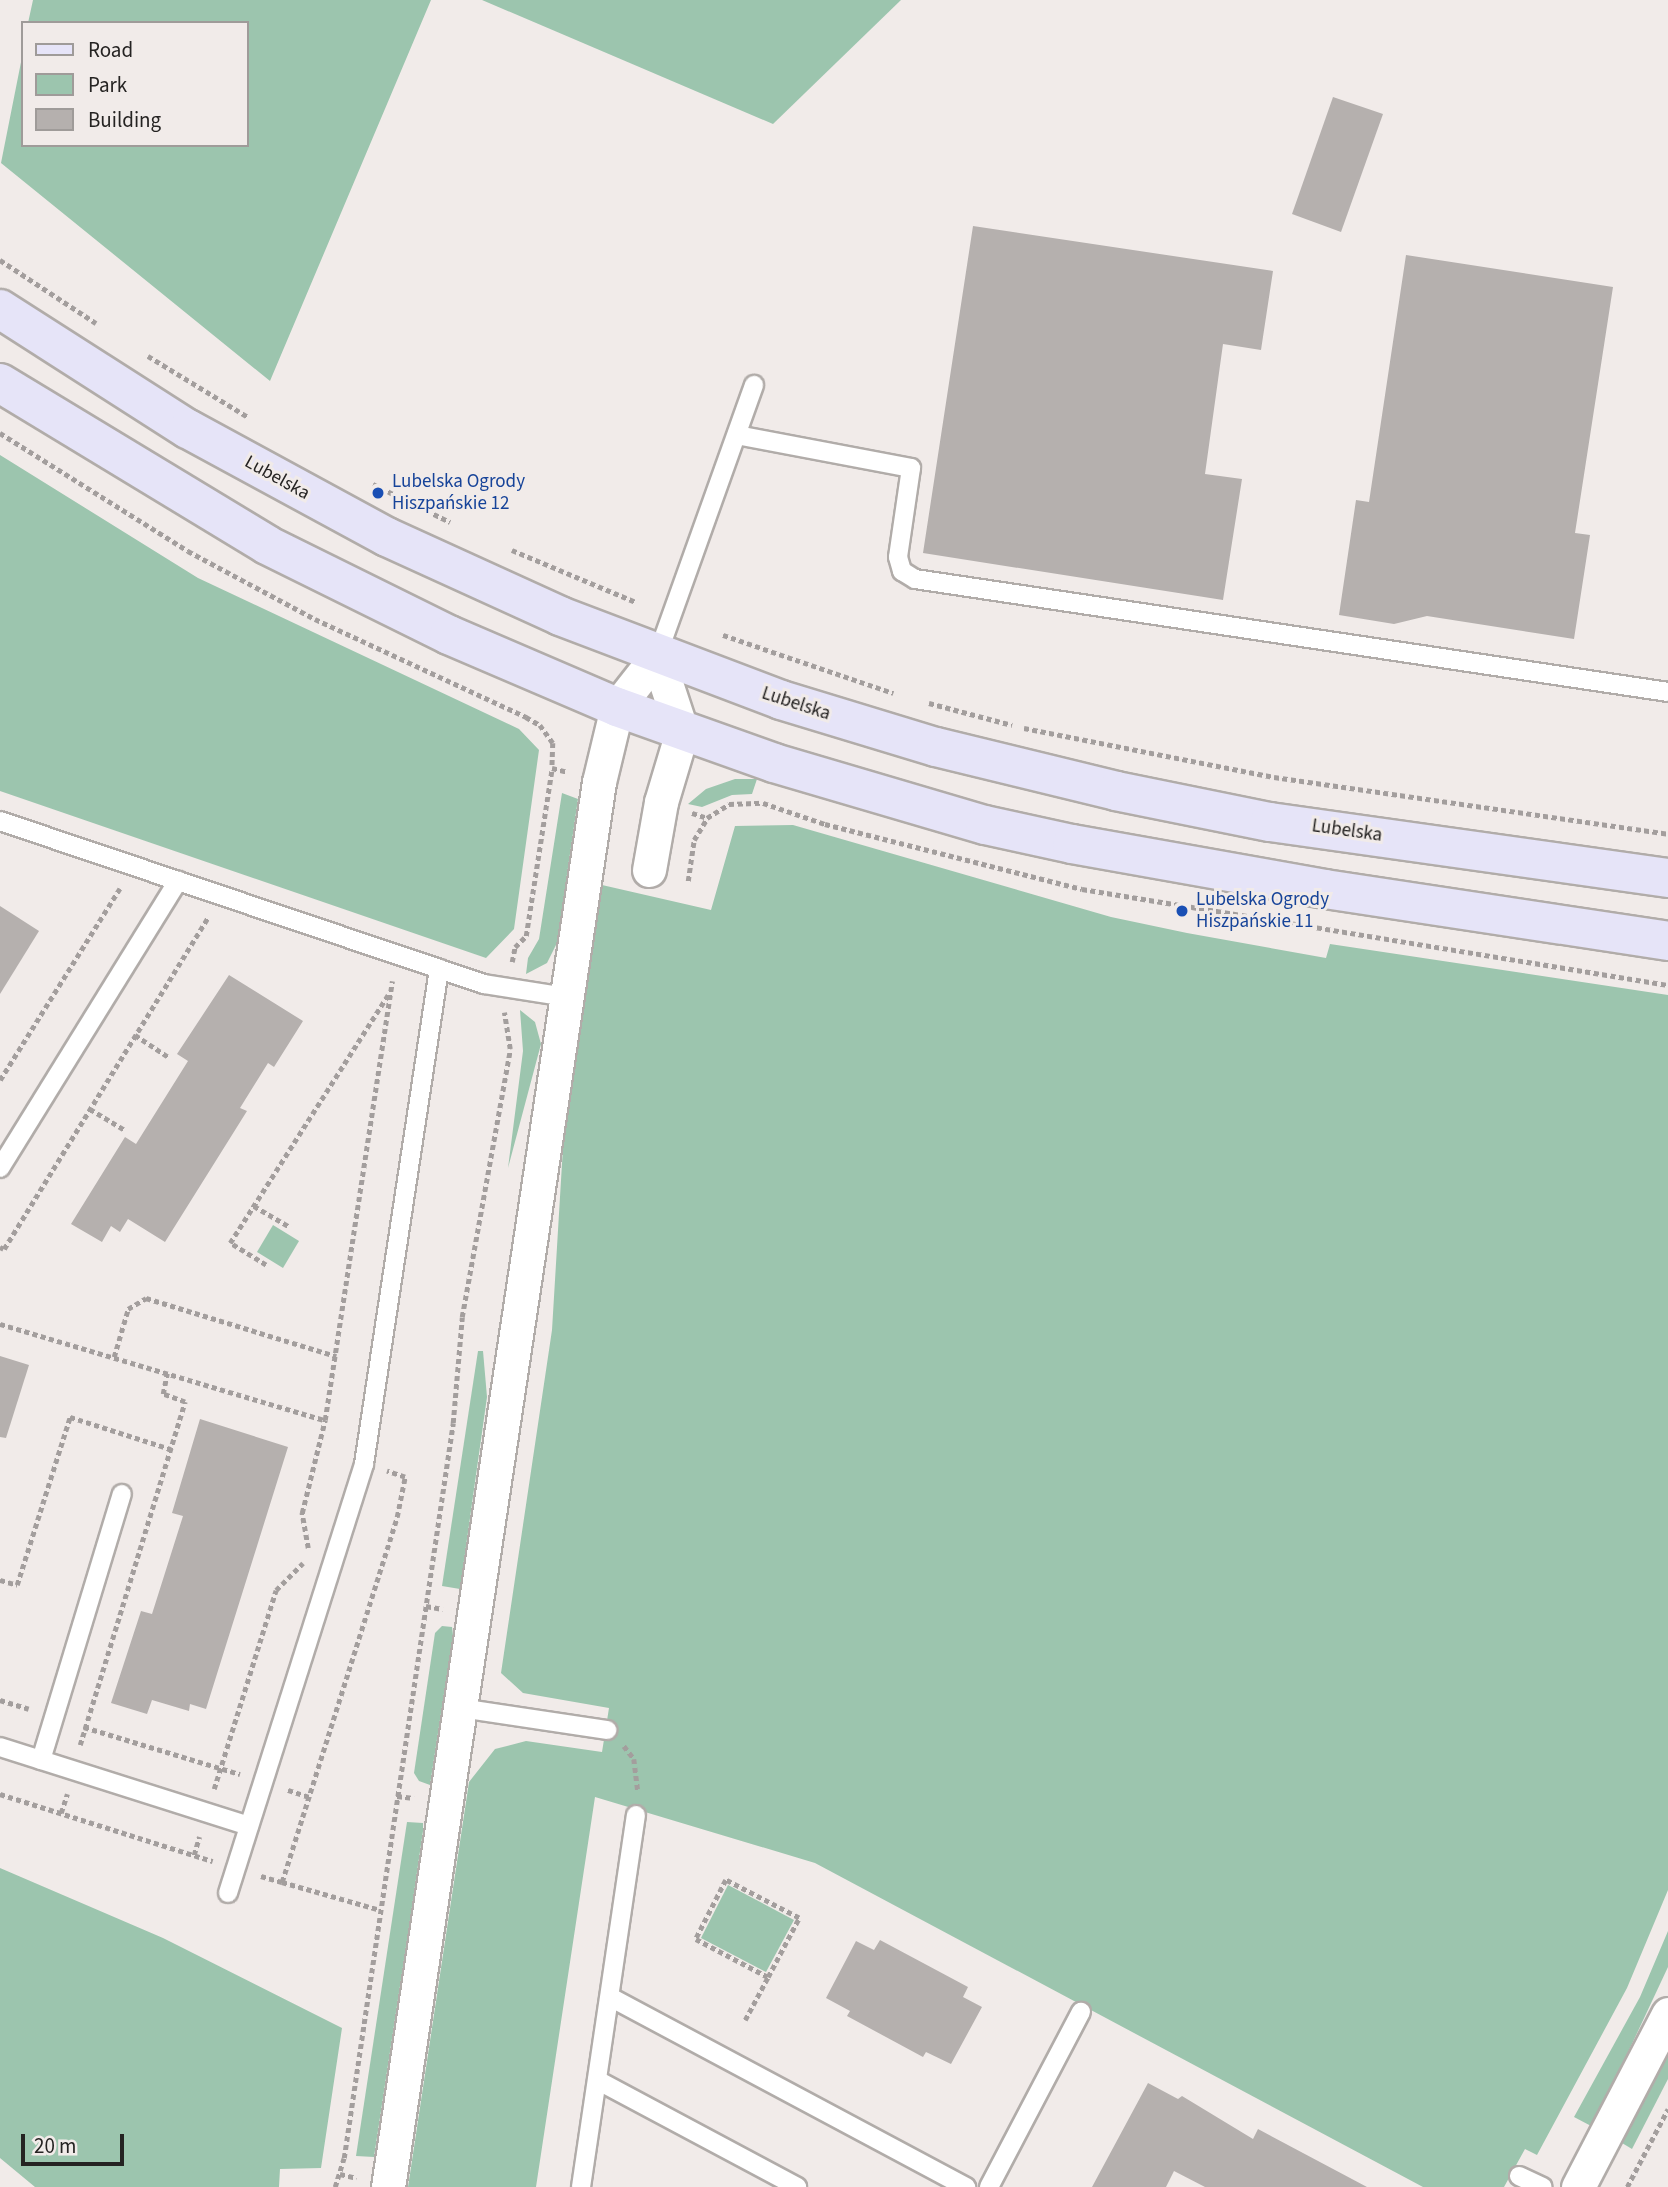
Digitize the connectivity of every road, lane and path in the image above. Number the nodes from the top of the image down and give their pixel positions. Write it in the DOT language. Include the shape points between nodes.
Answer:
graph roads {
  1 [pos="0,260"];
  2 [pos="0,309"];
  3 [pos="103,328"];
  4 [pos="135,349"];
  5 [pos="0,383"];
  6 [pos="754,385"];
  7 [pos="254,420"];
  8 [pos="737,435"];
  9 [pos="362,479"];
  10 [pos="463,528"];
  11 [pos="504,547"];
  12 [pos="670,617"];
  13 [pos="657,656"];
  14 [pos="1668,692"];
  15 [pos="897,694"];
  16 [pos="920,701"];
  17 [pos="617,707"];
  18 [pos="682,732"];
  19 [pos="552,768"];
  20 [pos="707,818"];
  21 [pos="0,821"];
  22 [pos="1350,831"];
  23 [pos="1668,834"];
  24 [pos="649,870"];
  25 [pos="1668,878"];
  26 [pos="178,881"];
  27 [pos="688,881"];
  28 [pos="122,884"];
  29 [pos="1343,892"];
  30 [pos="210,914"];
  31 [pos="1668,941"];
  32 [pos="439,969"];
  33 [pos="393,977"];
  34 [pos="508,988"];
  35 [pos="391,992"];
  36 [pos="566,997"];
  37 [pos="135,1035"];
  38 [pos="170,1058"];
  39 [pos="0,1080"];
  40 [pos="90,1109"];
  41 [pos="125,1130"];
  42 [pos="0,1168"];
  43 [pos="254,1206"];
  44 [pos="290,1227"];
  45 [pos="0,1247"];
  46 [pos="266,1265"];
  47 [pos="0,1324"];
  48 [pos="336,1356"];
  49 [pos="114,1357"];
  50 [pos="167,1373"];
  51 [pos="325,1420"];
  52 [pos="171,1449"];
  53 [pos="122,1494"];
  54 [pos="0,1580"];
  55 [pos="0,1700"];
  56 [pos="460,1708"];
  57 [pos="54,1717"];
  58 [pos="85,1727"];
  59 [pos="607,1730"];
  60 [pos="0,1747"];
  61 [pos="41,1760"];
  62 [pos="74,1770"];
  63 [pos="61,1813"];
  64 [pos="636,1815"];
  65 [pos="249,1826"];
  66 [pos="282,1882"];
  67 [pos="228,1893"];
  68 [pos="380,1910"];
  69 [pos="768,1978"];
  70 [pos="610,1997"];
  71 [pos="1081,2012"];
  72 [pos="1668,2014"];
  73 [pos="745,2021"];
  74 [pos="597,2080"];
  75 [pos="1668,2109"];
  76 [pos="1627,2160"];
  77 [pos="1638,2166"];
  78 [pos="1519,2176"];
  79 [pos="335,2187"];
  80 [pos="388,2187"];
  81 [pos="581,2187"];
  82 [pos="797,2187"];
  83 [pos="966,2187"];
  84 [pos="989,2187"];
  85 [pos="1543,2187"];
  86 [pos="1578,2187"];
  87 [pos="1627,2187"];
  1 -- 3 [label="path"];
  2 -- 13 [label="main road, Lubelska" via="188,429 387,537"];
  4 -- 7 [label="path"];
  5 -- 17 [label="main road" via="267,545 449,635"];
  6 -- 8 [label="lane"];
  8 -- 12 [label="lane"];
  8 -- 14 [label="lane" via="911,468 898,556 902,571 915,579"];
  9 -- 10 [label="path"];
  11 -- 12 [label="path"];
  12 -- 13 [label="lane"];
  12 -- 15 [label="path"];
  13 -- 17 [label="street"];
  13 -- 18 [label="street"];
  13 -- 22 [label="main road, Lubelska" via="856,724 1034,772 1270,822"];
  16 -- 23 [label="path" via="1164,758"];
  17 -- 18 [label="main road"];
  17 -- 36 [label="street" via="599,782"];
  18 -- 24 [label="street" via="661,802"];
  18 -- 29 [label="main road" via="985,825"];
  19 -- 34 [label="path" via="526,936 515,947"];
  20 -- 27 [label="path" via="694,840"];
  21 -- 26 [label="lane"];
  22 -- 25 [label="main road, Lubelska"];
  22 -- 29 [label="main road" via="1362,852 1362,864 1359,877"];
  26 -- 32 [label="lane"];
  26 -- 42 [label="lane"];
  28 -- 39 [label="path"];
  29 -- 31 [label="main road"];
  30 -- 37 [label="path"];
  32 -- 34 [label="lane"];
  32 -- 65 [label="lane" via="364,1464"];
  33 -- 35 [label="path"];
  34 -- 36 [label="lane"];
  34 -- 68 [label="path" via="503,1023 510,1049 464,1303 457,1395"];
  35 -- 43 [label="path"];
  35 -- 48 [label="path"];
  36 -- 56 [label="street"];
  37 -- 38 [label="path"];
  37 -- 40 [label="path"];
  40 -- 41 [label="path"];
  40 -- 45 [label="path" via="4,1249"];
  43 -- 44 [label="path"];
  43 -- 46 [label="path" via="230,1243"];
  47 -- 49 [label="path"];
  48 -- 49 [label="path" via="146,1298 128,1309"];
  48 -- 51 [label="path"];
  49 -- 50 [label="path"];
  50 -- 51 [label="path"];
  50 -- 52 [label="path" via="163,1394 185,1402"];
  51 -- 58 [label="path" via="302,1513 307,1555 302,1566 276,1590 220,1768"];
  52 -- 54 [label="path" via="70,1417 17,1585"];
  52 -- 58 [label="path"];
  53 -- 57 [label="lane"];
  55 -- 57 [label="path"];
  56 -- 59 [label="lane"];
  56 -- 80 [label="street"];
  57 -- 58 [label="path"];
  57 -- 61 [label="lane"];
  58 -- 62 [label="path"];
  59 -- 64 [label="path" via="634,1759"];
  60 -- 61 [label="lane"];
  61 -- 62 [label="lane"];
  62 -- 63 [label="path"];
  62 -- 65 [label="lane"];
  64 -- 70 [label="lane"];
  65 -- 67 [label="lane"];
  66 -- 68 [label="path"];
  68 -- 79 [label="path" via="344,2158"];
  69 -- 69 [label="path" via="799,1918 726,1880 696,1939"];
  69 -- 73 [label="path"];
  70 -- 74 [label="lane"];
  70 -- 83 [label="lane"];
  71 -- 84 [label="lane"];
  72 -- 86 [label="street"];
  74 -- 81 [label="lane"];
  74 -- 82 [label="lane"];
  75 -- 77 [label="path"];
  76 -- 77 [label="path"];
  77 -- 87 [label="path"];
  78 -- 85 [label="lane"];
}
